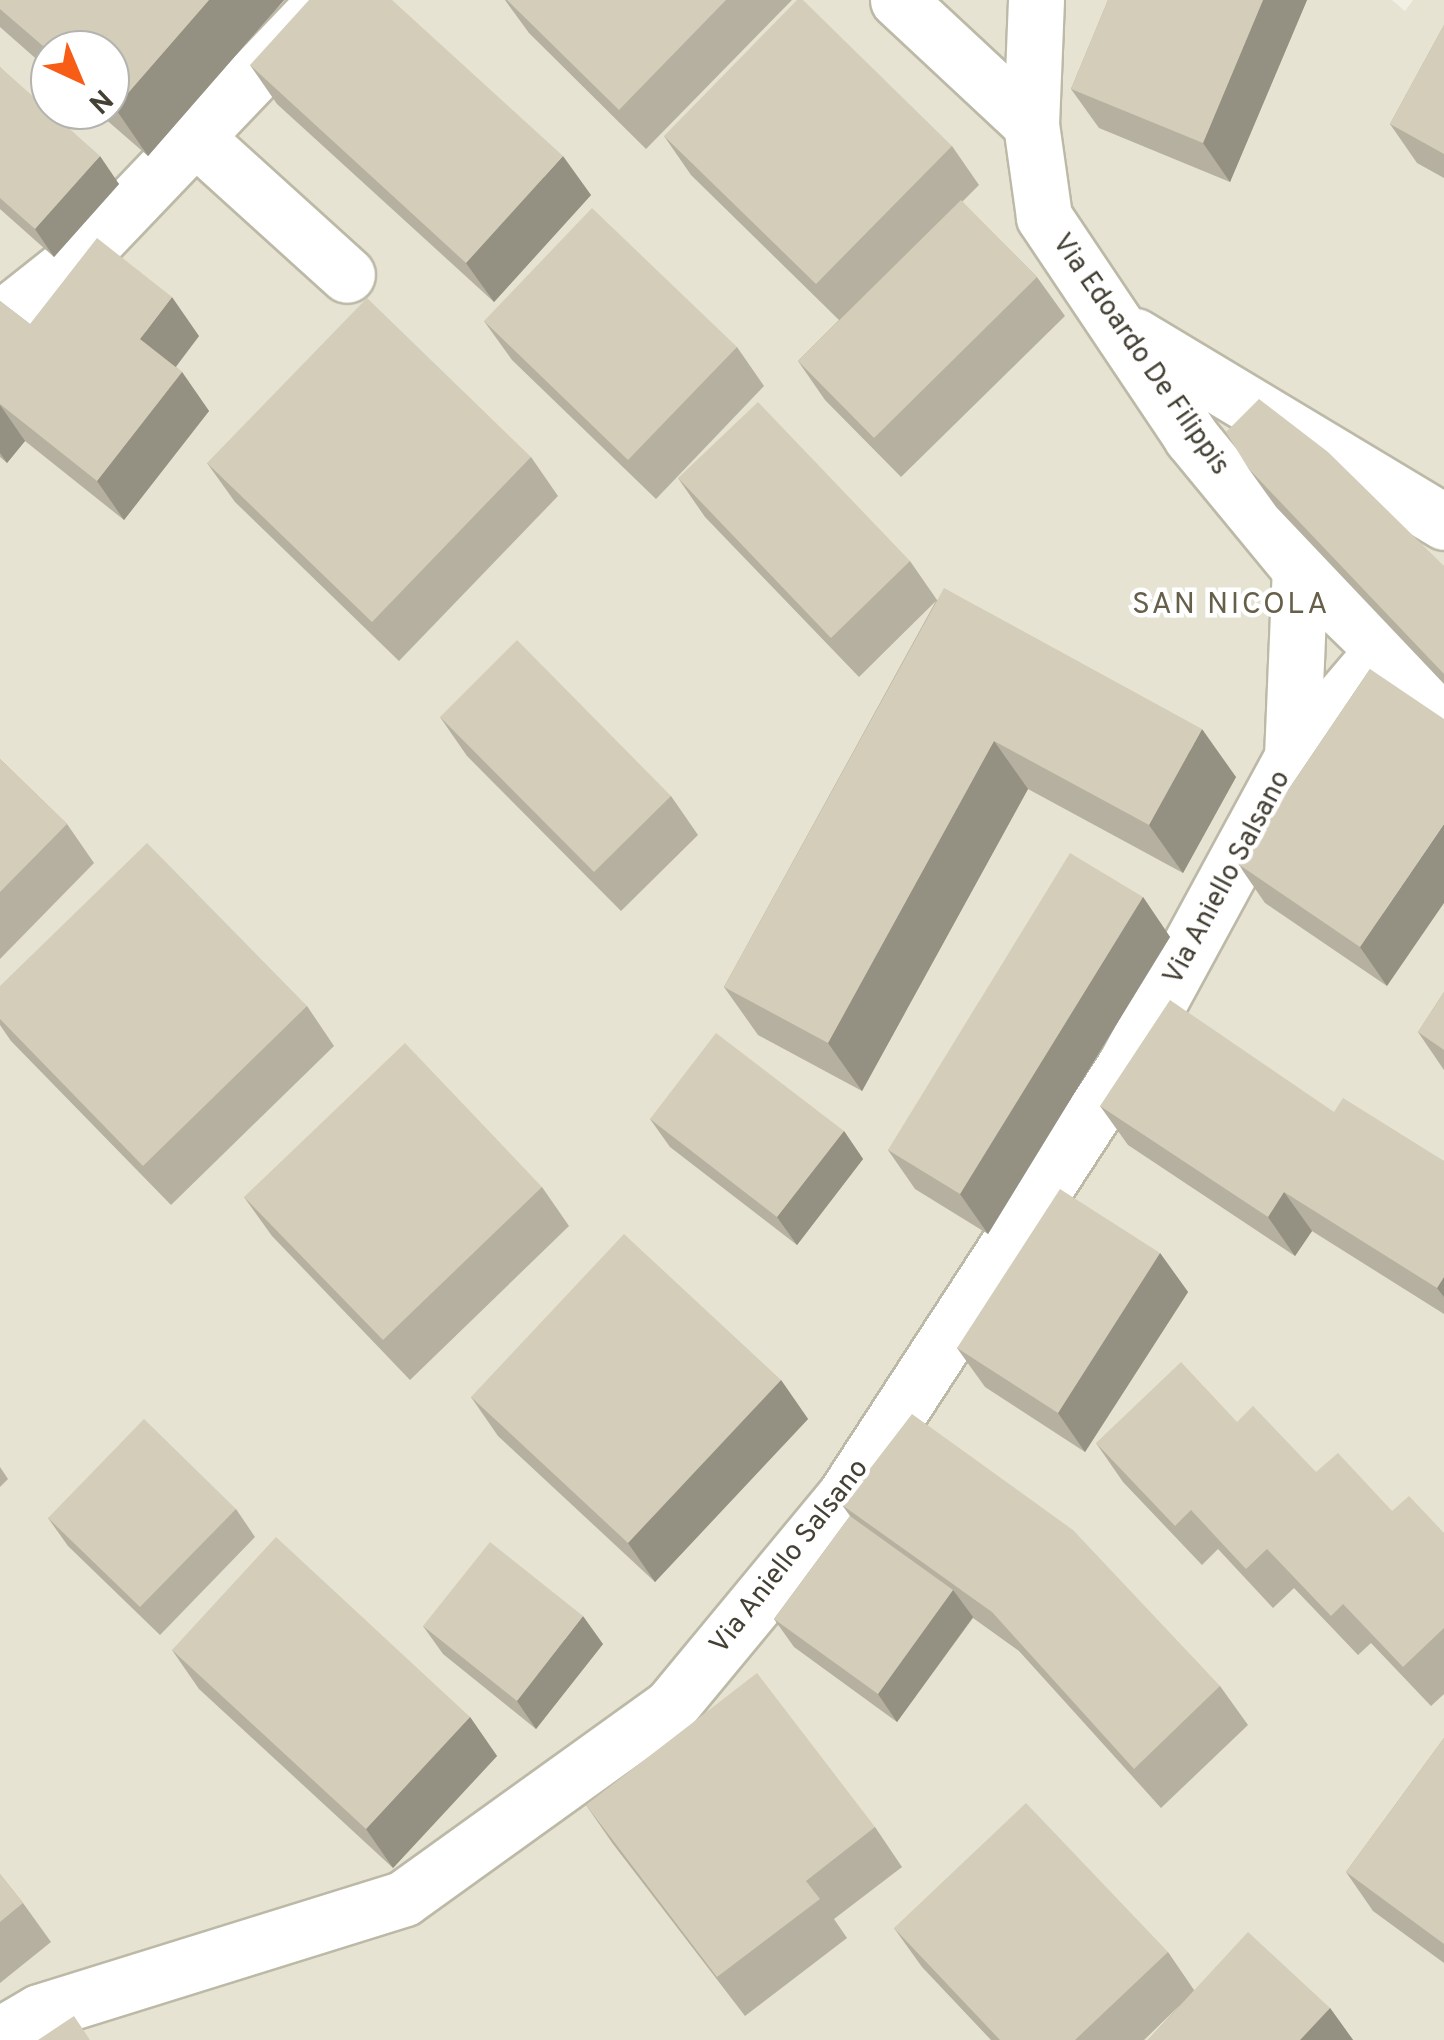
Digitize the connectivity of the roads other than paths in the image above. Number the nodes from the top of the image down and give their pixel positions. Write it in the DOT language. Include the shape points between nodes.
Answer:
graph roads {
  1 [pos="326,0"];
  2 [pos="1036,0"];
  3 [pos="923,8"];
  4 [pos="1032,124"];
  5 [pos="195,137"];
  6 [pos="347,275"];
  7 [pos="14,309"];
  8 [pos="1128,332"];
  9 [pos="1444,522"];
  10 [pos="1300,569"];
  11 [pos="1384,649"];
  12 [pos="1444,710"];
  13 [pos="1292,757"];
  14 [pos="0,2034"];
  1 -- 5 [label="street"];
  2 -- 4 [label="street, Via Edoardo De Filippis"];
  3 -- 4 [label="street"];
  4 -- 8 [label="street, Via Edoardo De Filippis" via="1044,217"];
  5 -- 6 [label="street"];
  5 -- 7 [label="street" via="85,252"];
  8 -- 9 [label="street"];
  8 -- 10 [label="street, Via Edoardo De Filippis" via="1191,437"];
  10 -- 11 [label="street, Via Edoardo De Filippis"];
  10 -- 13 [label="street, Via Aniello Salsano"];
  11 -- 12 [label="street, Via Edoardo De Filippis"];
  11 -- 13 [label="street, Via Aniello Salsano"];
  13 -- 14 [label="street, Via Aniello Salsano" via="1125,1064 844,1497 670,1706 404,1898 39,2012"];
}
